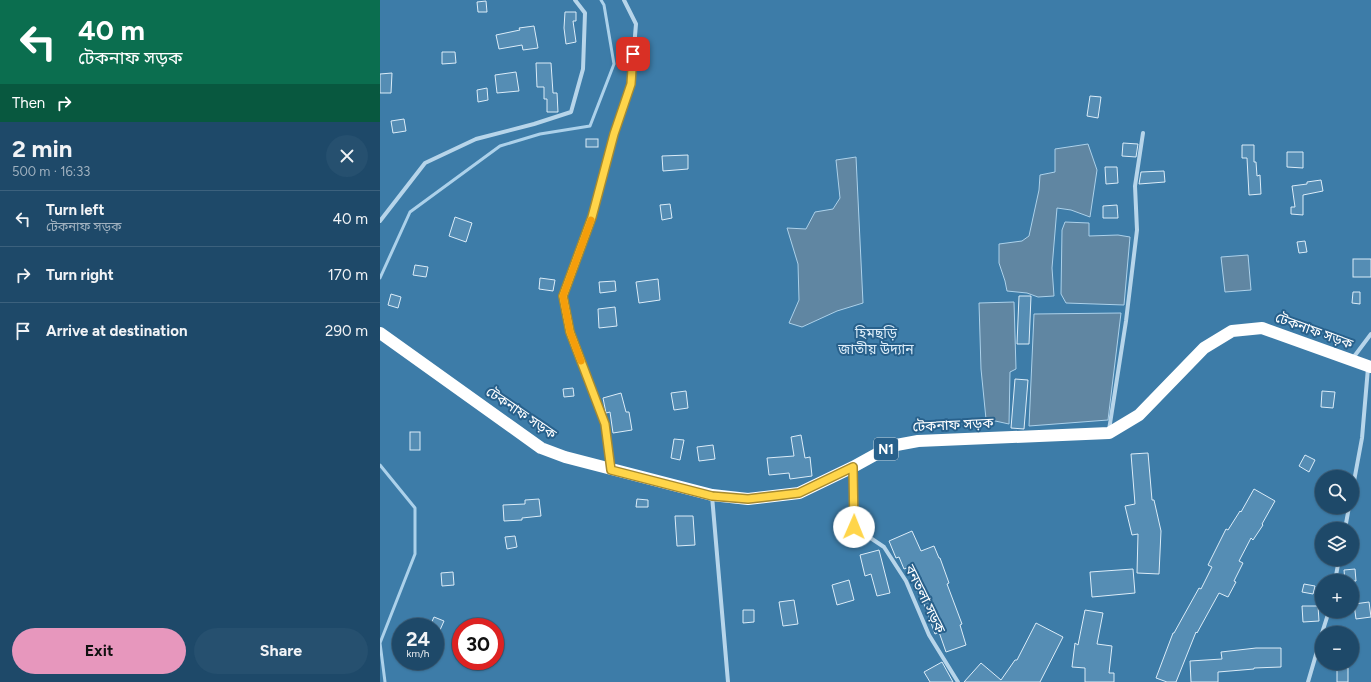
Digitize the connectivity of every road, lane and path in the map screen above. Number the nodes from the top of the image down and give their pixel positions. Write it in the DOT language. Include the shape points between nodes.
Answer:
graph roads {
  1 [pos="575,0"];
  2 [pos="624,0"];
  3 [pos="1144,133"];
  4 [pos="380,221"];
  5 [pos="380,333"];
  6 [pos="1371,334"];
  7 [pos="1352,360"];
  8 [pos="1370,367"];
  9 [pos="1109,433"];
  10 [pos="853,467"];
  11 [pos="611,470"];
  12 [pos="1356,470"];
  13 [pos="712,496"];
  14 [pos="1315,658"];
  15 [pos="728,682"];
  16 [pos="958,682"];
  17 [pos="1308,682"];
  1 -- 4 [label="street" via="585,13 583,69 571,112 476,139 425,163"];
  2 -- 11 [label="street" via="636,24 631,84 614,134 592,217 563,296 570,332 605,424"];
  3 -- 9 [label="street" via="1134,186 1137,230"];
  5 -- 11 [label="highway, টেকনাফ সড়ক / N1" via="541,448"];
  6 -- 7 [label="street"];
  7 -- 8 [label="highway, টেকনাফ সড়ক / N1"];
  7 -- 9 [label="highway, টেকনাফ সড়ক / N1" via="1262,328 1232,331 1204,348 1139,415"];
  8 -- 12 [label="street"];
  9 -- 10 [label="highway, টেকনাফ সড়ক / N1" via="918,441 891,446"];
  10 -- 13 [label="highway, টেকনাফ সড়ক / N1" via="799,493 748,499"];
  10 -- 16 [label="street, বনতলা সড়ক" via="854,527 884,548 906,581 929,635"];
  11 -- 13 [label="highway, টেকনাফ সড়ক / N1"];
  13 -- 15 [label="street"];
  14 -- 17 [label="street"];
}
